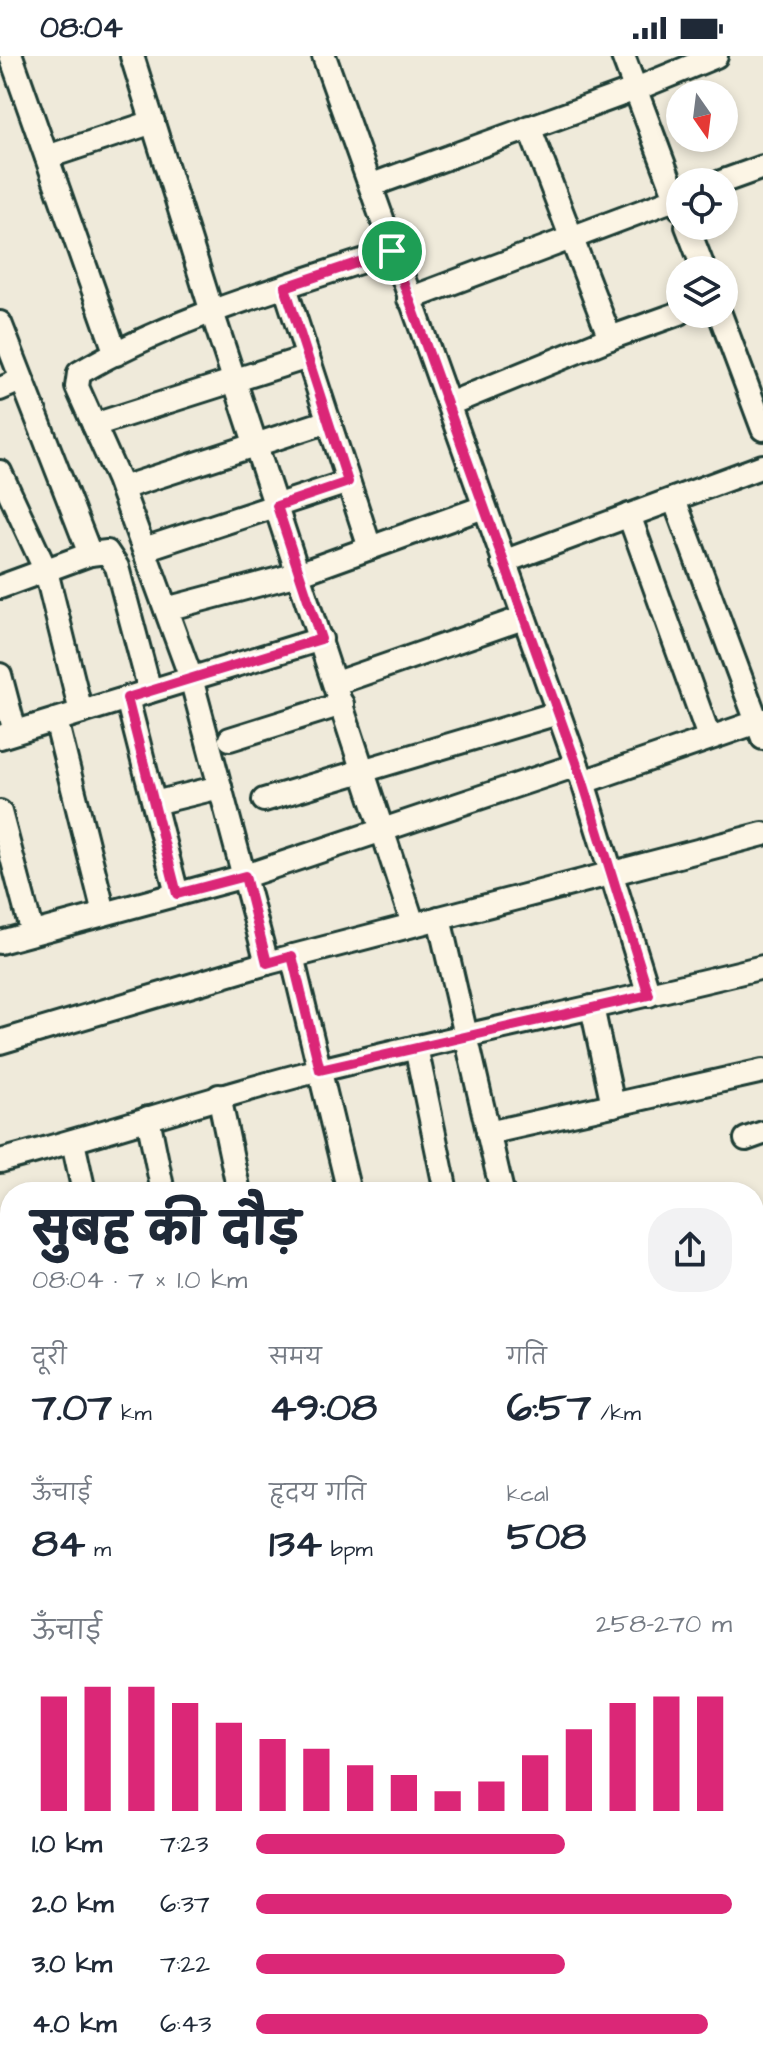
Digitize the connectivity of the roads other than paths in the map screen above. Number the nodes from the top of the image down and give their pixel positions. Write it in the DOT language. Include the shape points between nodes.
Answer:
graph roads {
  1 [pos="11,56"];
  2 [pos="132,56"];
  3 [pos="623,56"];
  4 [pos="716,56"];
  5 [pos="328,57"];
  6 [pos="636,89"];
  7 [pos="153,122"];
  8 [pos="529,127"];
  9 [pos="47,157"];
  10 [pos="763,167"];
  11 [pos="666,168"];
  12 [pos="738,176"];
  13 [pos="372,185"];
  14 [pos="666,206"];
  15 [pos="572,239"];
  16 [pos="392,251"];
  17 [pos="285,287"];
  18 [pos="409,299"];
  19 [pos="212,312"];
  20 [pos="666,318"];
  21 [pos="0,323"];
  22 [pos="725,328"];
  23 [pos="610,338"];
  24 [pos="116,354"];
  25 [pos="308,357"];
  26 [pos="235,379"];
  27 [pos="21,380"];
  28 [pos="0,389"];
  29 [pos="449,404"];
  30 [pos="329,421"];
  31 [pos="94,425"];
  32 [pos="763,429"];
  33 [pos="257,445"];
  34 [pos="763,466"];
  35 [pos="1,479"];
  36 [pos="348,482"];
  37 [pos="122,488"];
  38 [pos="674,499"];
  39 [pos="277,506"];
  40 [pos="484,507"];
  41 [pos="629,515"];
  42 [pos="370,548"];
  43 [pos="144,549"];
  44 [pos="90,554"];
  45 [pos="503,562"];
  46 [pos="46,571"];
  47 [pos="298,574"];
  48 [pos="0,587"];
  49 [pos="166,609"];
  50 [pos="523,618"];
  51 [pos="321,639"];
  52 [pos="0,675"];
  53 [pos="191,678"];
  54 [pos="150,691"];
  55 [pos="339,694"];
  56 [pos="127,698"];
  57 [pos="81,712"];
  58 [pos="558,713"];
  59 [pos="56,720"];
  60 [pos="761,727"];
  61 [pos="7,735"];
  62 [pos="709,737"];
  63 [pos="230,739"];
  64 [pos="365,772"];
  65 [pos="580,774"];
  66 [pos="220,787"];
  67 [pos="264,800"];
  68 [pos="154,803"];
  69 [pos="0,812"];
  70 [pos="384,831"];
  71 [pos="763,834"];
  72 [pos="613,873"];
  73 [pos="245,876"];
  74 [pos="177,894"];
  75 [pos="104,913"];
  76 [pos="439,918"];
  77 [pos="413,924"];
  78 [pos="32,933"];
  79 [pos="0,942"];
  80 [pos="292,956"];
  81 [pos="267,963"];
  82 [pos="763,967"];
  83 [pos="649,995"];
  84 [pos="592,1007"];
  85 [pos="465,1035"];
  86 [pos="0,1042"];
  87 [pos="416,1047"];
  88 [pos="320,1070"];
  89 [pos="763,1071"];
  90 [pos="219,1096"];
  91 [pos="613,1105"];
  92 [pos="148,1118"];
  93 [pos="488,1133"];
  94 [pos="73,1142"];
  95 [pos="0,1161"];
  96 [pos="82,1182"];
  97 [pos="161,1182"];
  98 [pos="237,1182"];
  99 [pos="347,1182"];
  100 [pos="444,1182"];
  101 [pos="500,1182"];
  1 -- 9 [label="street"];
  2 -- 7 [label="street"];
  3 -- 6 [label="street"];
  4 -- 6 [label="street"];
  5 -- 13 [label="street"];
  6 -- 8 [label="street"];
  6 -- 11 [label="street"];
  7 -- 9 [label="street"];
  7 -- 19 [label="street"];
  8 -- 13 [label="street"];
  8 -- 15 [label="street"];
  9 -- 24 [label="street"];
  10 -- 12 [label="street"];
  13 -- 16 [label="street"];
  14 -- 15 [label="street"];
  15 -- 18 [label="street"];
  15 -- 23 [label="street"];
  16 -- 17 [label="street"];
  16 -- 18 [label="street"];
  17 -- 19 [label="street"];
  17 -- 25 [label="street"];
  18 -- 29 [label="street"];
  19 -- 24 [label="street"];
  19 -- 26 [label="street"];
  20 -- 23 [label="street"];
  21 -- 27 [label="street"];
  22 -- 32 [label="street"];
  23 -- 29 [label="street"];
  24 -- 31 [label="street" via="76,378"];
  25 -- 26 [label="street"];
  25 -- 30 [label="street"];
  26 -- 31 [label="street"];
  26 -- 33 [label="street"];
  27 -- 28 [label="street"];
  27 -- 44 [label="street"];
  29 -- 40 [label="street"];
  30 -- 33 [label="street"];
  30 -- 36 [label="street"];
  31 -- 37 [label="street"];
  33 -- 37 [label="street"];
  33 -- 39 [label="street"];
  34 -- 38 [label="street"];
  35 -- 46 [label="street"];
  36 -- 39 [label="street"];
  36 -- 42 [label="street"];
  37 -- 43 [label="street"];
  38 -- 41 [label="street"];
  38 -- 60 [label="street"];
  39 -- 43 [label="street"];
  39 -- 47 [label="street"];
  40 -- 42 [label="street"];
  40 -- 45 [label="street"];
  41 -- 45 [label="street"];
  41 -- 62 [label="street"];
  42 -- 47 [label="street"];
  43 -- 49 [label="street"];
  44 -- 46 [label="street"];
  44 -- 54 [label="street" via="107,552 117,567"];
  45 -- 50 [label="street"];
  46 -- 48 [label="street"];
  46 -- 57 [label="street"];
  47 -- 49 [label="street"];
  47 -- 51 [label="street"];
  49 -- 53 [label="street"];
  50 -- 55 [label="street"];
  50 -- 58 [label="street"];
  51 -- 53 [label="street"];
  51 -- 55 [label="street"];
  52 -- 61 [label="street"];
  53 -- 54 [label="street"];
  53 -- 66 [label="street"];
  54 -- 56 [label="street"];
  55 -- 63 [label="street"];
  55 -- 64 [label="street"];
  56 -- 57 [label="street"];
  56 -- 68 [label="street"];
  57 -- 59 [label="street"];
  58 -- 64 [label="street"];
  58 -- 65 [label="street"];
  59 -- 61 [label="street"];
  59 -- 75 [label="street"];
  60 -- 62 [label="street"];
  62 -- 65 [label="street"];
  64 -- 67 [label="street"];
  64 -- 70 [label="street"];
  65 -- 70 [label="street"];
  65 -- 72 [label="street"];
  66 -- 68 [label="street"];
  66 -- 73 [label="street"];
  68 -- 74 [label="street"];
  69 -- 78 [label="street"];
  70 -- 73 [label="street"];
  70 -- 77 [label="street"];
  71 -- 72 [label="street"];
  72 -- 76 [label="street"];
  72 -- 83 [label="street"];
  73 -- 74 [label="street"];
  73 -- 81 [label="street"];
  74 -- 75 [label="street"];
  75 -- 78 [label="street"];
  76 -- 77 [label="street"];
  76 -- 85 [label="street"];
  77 -- 80 [label="street"];
  78 -- 79 [label="street"];
  80 -- 81 [label="street"];
  80 -- 88 [label="street"];
  81 -- 86 [label="street"];
  82 -- 83 [label="street"];
  83 -- 84 [label="street"];
  84 -- 85 [label="street"];
  84 -- 91 [label="street"];
  85 -- 87 [label="street"];
  85 -- 93 [label="street"];
  87 -- 88 [label="street"];
  87 -- 100 [label="street"];
  88 -- 90 [label="street"];
  88 -- 99 [label="street"];
  89 -- 91 [label="street"];
  90 -- 92 [label="street"];
  90 -- 98 [label="street"];
  91 -- 93 [label="street"];
  92 -- 94 [label="street"];
  92 -- 97 [label="street"];
  93 -- 101 [label="street"];
  94 -- 95 [label="street"];
  94 -- 96 [label="street"];
}
